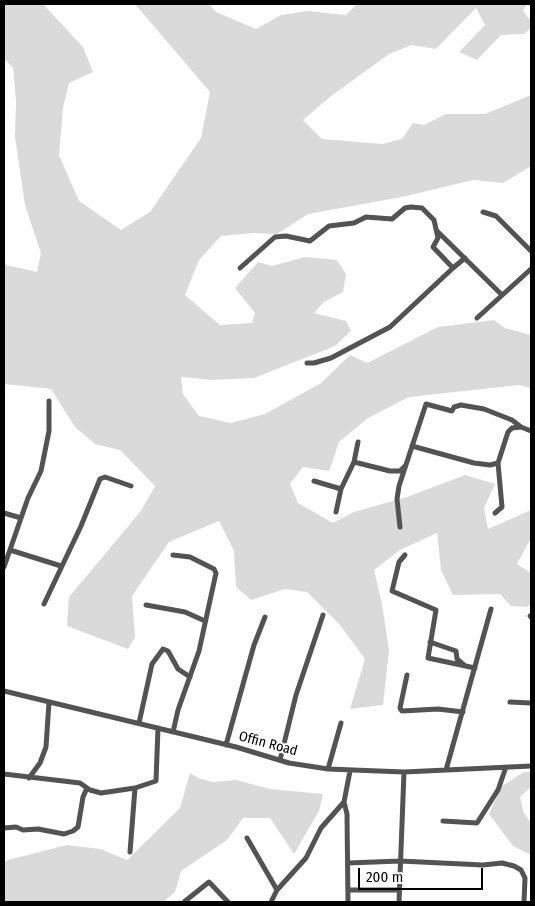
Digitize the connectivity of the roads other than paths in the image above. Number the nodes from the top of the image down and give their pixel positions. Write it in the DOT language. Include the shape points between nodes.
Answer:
graph roads {
  1 [pos="483,212"];
  2 [pos="437,231"];
  3 [pos="531,251"];
  4 [pos="465,258"];
  5 [pos="240,268"];
  6 [pos="454,268"];
  7 [pos="531,269"];
  8 [pos="502,295"];
  9 [pos="477,318"];
  10 [pos="307,363"];
  11 [pos="49,401"];
  12 [pos="521,427"];
  13 [pos="531,431"];
  14 [pos="358,442"];
  15 [pos="412,446"];
  16 [pos="354,462"];
  17 [pos="498,463"];
  18 [pos="405,466"];
  19 [pos="314,481"];
  20 [pos="132,486"];
  21 [pos="341,489"];
  22 [pos="336,512"];
  23 [pos="4,513"];
  24 [pos="495,513"];
  25 [pos="21,518"];
  26 [pos="400,527"];
  27 [pos="10,550"];
  28 [pos="173,555"];
  29 [pos="405,555"];
  30 [pos="61,566"];
  31 [pos="4,567"];
  32 [pos="44,604"];
  33 [pos="146,605"];
  34 [pos="491,609"];
  35 [pos="323,615"];
  36 [pos="265,617"];
  37 [pos="205,621"];
  38 [pos="430,642"];
  39 [pos="464,665"];
  40 [pos="475,668"];
  41 [pos="407,675"];
  42 [pos="190,677"];
  43 [pos="4,691"];
  44 [pos="49,702"];
  45 [pos="510,702"];
  46 [pos="531,703"];
  47 [pos="463,712"];
  48 [pos="341,722"];
  49 [pos="139,724"];
  50 [pos="158,728"];
  51 [pos="174,732"];
  52 [pos="226,744"];
  53 [pos="280,760"];
  54 [pos="531,766"];
  55 [pos="506,767"];
  56 [pos="328,769"];
  57 [pos="446,770"];
  58 [pos="350,771"];
  59 [pos="404,772"];
  60 [pos="4,774"];
  61 [pos="29,778"];
  62 [pos="87,788"];
  63 [pos="135,788"];
  64 [pos="344,802"];
  65 [pos="443,821"];
  66 [pos="4,828"];
  67 [pos="247,838"];
  68 [pos="130,852"];
  69 [pos="400,861"];
  70 [pos="348,863"];
  71 [pos="277,890"];
  72 [pos="348,890"];
  73 [pos="399,890"];
  74 [pos="184,902"];
  75 [pos="228,902"];
  76 [pos="271,902"];
  77 [pos="348,902"];
  78 [pos="399,902"];
  79 [pos="524,902"];
  1 -- 3 [label="street" via="496,216"];
  2 -- 4 [label="street"];
  2 -- 5 [label="street" via="437,224 422,208 405,208 392,219 366,217 354,223 326,227 310,241 274,237"];
  2 -- 6 [label="street" via="438,238 433,246"];
  4 -- 6 [label="street"];
  4 -- 8 [label="street"];
  6 -- 10 [label="street" via="390,328 331,358"];
  7 -- 8 [label="street"];
  8 -- 9 [label="street"];
  11 -- 25 [label="street" via="44,461"];
  12 -- 13 [label="street"];
  12 -- 15 [label="street" via="484,409 461,405 452,411 428,404"];
  12 -- 17 [label="street" via="508,432"];
  14 -- 16 [label="street"];
  15 -- 17 [label="street" via="474,463"];
  15 -- 18 [label="street"];
  16 -- 18 [label="street" via="390,471 400,471"];
  16 -- 21 [label="street"];
  17 -- 24 [label="street" via="502,508"];
  18 -- 26 [label="street" via="398,499"];
  19 -- 21 [label="street"];
  20 -- 30 [label="street" via="105,476 100,479"];
  21 -- 22 [label="street"];
  23 -- 25 [label="street"];
  25 -- 27 [label="street"];
  27 -- 30 [label="street"];
  27 -- 31 [label="street"];
  28 -- 37 [label="street" via="190,557 216,571"];
  29 -- 38 [label="street" via="399,562 392,591 436,610"];
  30 -- 32 [label="street"];
  33 -- 37 [label="street" via="185,612"];
  34 -- 40 [label="street"];
  35 -- 53 [label="street" via="296,695"];
  36 -- 52 [label="street"];
  37 -- 42 [label="street"];
  38 -- 39 [label="street" via="456,651 457,659"];
  38 -- 39 [label="street" via="428,658"];
  39 -- 40 [label="street"];
  40 -- 47 [label="street"];
  41 -- 47 [label="street" via="402,711 438,709"];
  42 -- 49 [label="street" via="178,669 169,651 163,650 152,664"];
  42 -- 51 [label="street"];
  43 -- 44 [label="street, Offin Road"];
  44 -- 49 [label="street, Offin Road"];
  44 -- 61 [label="street" via="46,747"];
  45 -- 46 [label="street"];
  47 -- 57 [label="street"];
  48 -- 56 [label="street"];
  49 -- 50 [label="street, Offin Road"];
  50 -- 51 [label="street, Offin Road"];
  50 -- 63 [label="street" via="156,781"];
  51 -- 52 [label="street, Offin Road"];
  52 -- 53 [label="street, Offin Road"];
  53 -- 56 [label="street, Offin Road"];
  54 -- 55 [label="street, Offin Road"];
  55 -- 57 [label="street, Offin Road"];
  55 -- 65 [label="street" via="498,790 477,823"];
  56 -- 58 [label="street, Offin Road"];
  57 -- 59 [label="street, Offin Road"];
  58 -- 59 [label="street, Offin Road"];
  58 -- 64 [label="street"];
  59 -- 69 [label="street"];
  60 -- 61 [label="street"];
  61 -- 62 [label="street" via="60,779 80,783"];
  62 -- 63 [label="street" via="101,792"];
  62 -- 66 [label="street" via="78,827 74,831 64,834 23,830 16,826"];
  63 -- 68 [label="street"];
  64 -- 70 [label="street"];
  64 -- 71 [label="street" via="321,828 302,864"];
  67 -- 71 [label="street"];
  69 -- 70 [label="street"];
  69 -- 73 [label="street"];
  69 -- 79 [label="street" via="514,866 525,878"];
  70 -- 72 [label="street"];
  71 -- 76 [label="street"];
  72 -- 73 [label="street"];
  72 -- 77 [label="street"];
  73 -- 78 [label="street"];
  74 -- 75 [label="street" via="209,882"];
}
